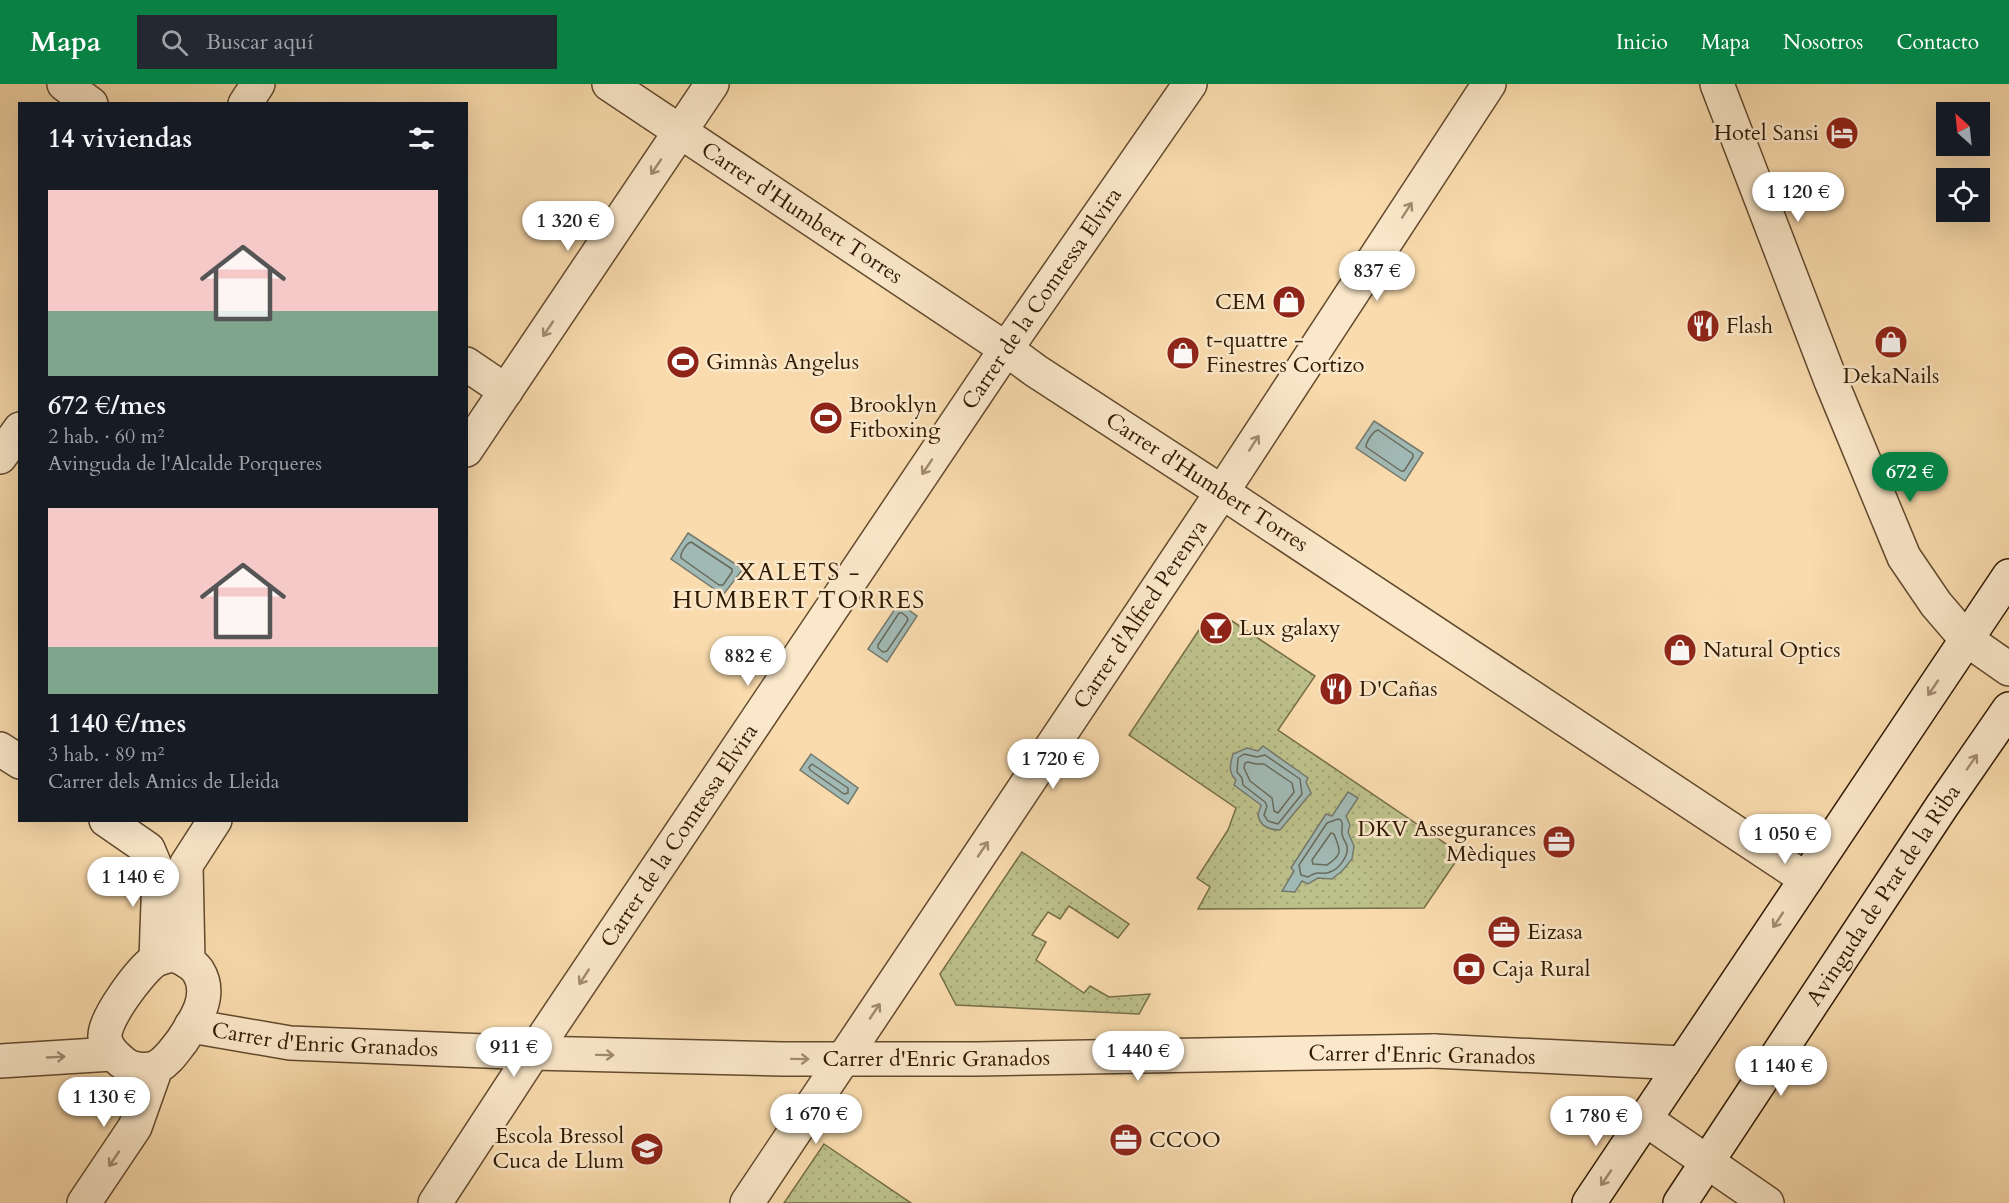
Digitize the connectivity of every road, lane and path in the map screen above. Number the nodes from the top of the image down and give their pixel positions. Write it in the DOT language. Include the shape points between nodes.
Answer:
graph roads {
  1 [pos="64,84"];
  2 [pos="258,84"];
  3 [pos="609,84"];
  4 [pos="712,84"];
  5 [pos="1190,84"];
  6 [pos="1490,84"];
  7 [pos="1717,84"];
  8 [pos="88,102"];
  9 [pos="246,102"];
  10 [pos="680,132"];
  11 [pos="1006,349"];
  12 [pos="468,365"];
  13 [pos="506,391"];
  14 [pos="18,432"];
  15 [pos="468,447"];
  16 [pos="0,457"];
  17 [pos="1222,492"];
  18 [pos="2009,576"];
  19 [pos="1966,639"];
  20 [pos="2009,669"];
  21 [pos="2009,709"];
  22 [pos="0,749"];
  23 [pos="18,761"];
  24 [pos="109,822"];
  25 [pos="215,822"];
  26 [pos="1806,879"];
  27 [pos="172,960"];
  28 [pos="191,1026"];
  29 [pos="533,1053"];
  30 [pos="112,1054"];
  31 [pos="842,1060"];
  32 [pos="0,1061"];
  33 [pos="1683,1063"];
  34 [pos="156,1068"];
  35 [pos="1645,1119"];
  36 [pos="1708,1162"];
  37 [pos="84,1203"];
  38 [pos="435,1203"];
  39 [pos="747,1203"];
  40 [pos="1589,1203"];
  41 [pos="1680,1203"];
  42 [pos="1767,1203"];
  1 -- 8 [label="street"];
  2 -- 9 [label="street"];
  3 -- 10 [label="street, Carrer d'Humbert Torres"];
  4 -- 10 [label="street"];
  5 -- 11 [label="street, Carrer de la Comtessa Elvira"];
  17 -- 6 [label="street, Carrer d'Alfred Perenya, one-way"];
  7 -- 19 [label="street" via="1831,381 1904,557"];
  10 -- 11 [label="street, Carrer d'Humbert Torres"];
  10 -- 13 [label="street, one-way"];
  11 -- 17 [label="street, Carrer d'Humbert Torres"];
  11 -- 29 [label="street, Carrer de la Comtessa Elvira, one-way"];
  12 -- 13 [label="street"];
  13 -- 15 [label="street"];
  14 -- 16 [label="street"];
  17 -- 26 [label="street, Carrer d'Humbert Torres"];
  31 -- 17 [label="street, Carrer d'Alfred Perenya, one-way"];
  18 -- 19 [label="street"];
  19 -- 20 [label="street"];
  19 -- 26 [label="street, one-way"];
  36 -- 21 [label="street, Avinguda de Prat de la Riba, one-way"];
  22 -- 23 [label="street"];
  24 -- 27 [label="street" via="148,849 159,875"];
  25 -- 27 [label="street" via="186,865"];
  26 -- 33 [label="street, one-way"];
  27 -- 28 [label="street" via="195,968 203,980 204,999"];
  27 -- 30 [label="street" via="142,972 107,1023 105,1036"];
  28 -- 29 [label="street, Carrer d'Enric Granados" via="290,1043"];
  28 -- 34 [label="street" via="168,1060"];
  29 -- 31 [label="street, Carrer d'Enric Granados, one-way"];
  29 -- 38 [label="street, Carrer de la Comtessa Elvira"];
  32 -- 30 [label="street, one-way"];
  30 -- 34 [label="street" via="129,1067"];
  31 -- 33 [label="street, Carrer d'Enric Granados" via="1434,1051"];
  31 -- 39 [label="street, Carrer d'Alfred Perenya"];
  33 -- 35 [label="street"];
  34 -- 37 [label="street, one-way" via="135,1127"];
  35 -- 36 [label="street"];
  35 -- 40 [label="street, one-way"];
  36 -- 41 [label="street, Avinguda de Prat de la Riba"];
  36 -- 42 [label="street"];
}
